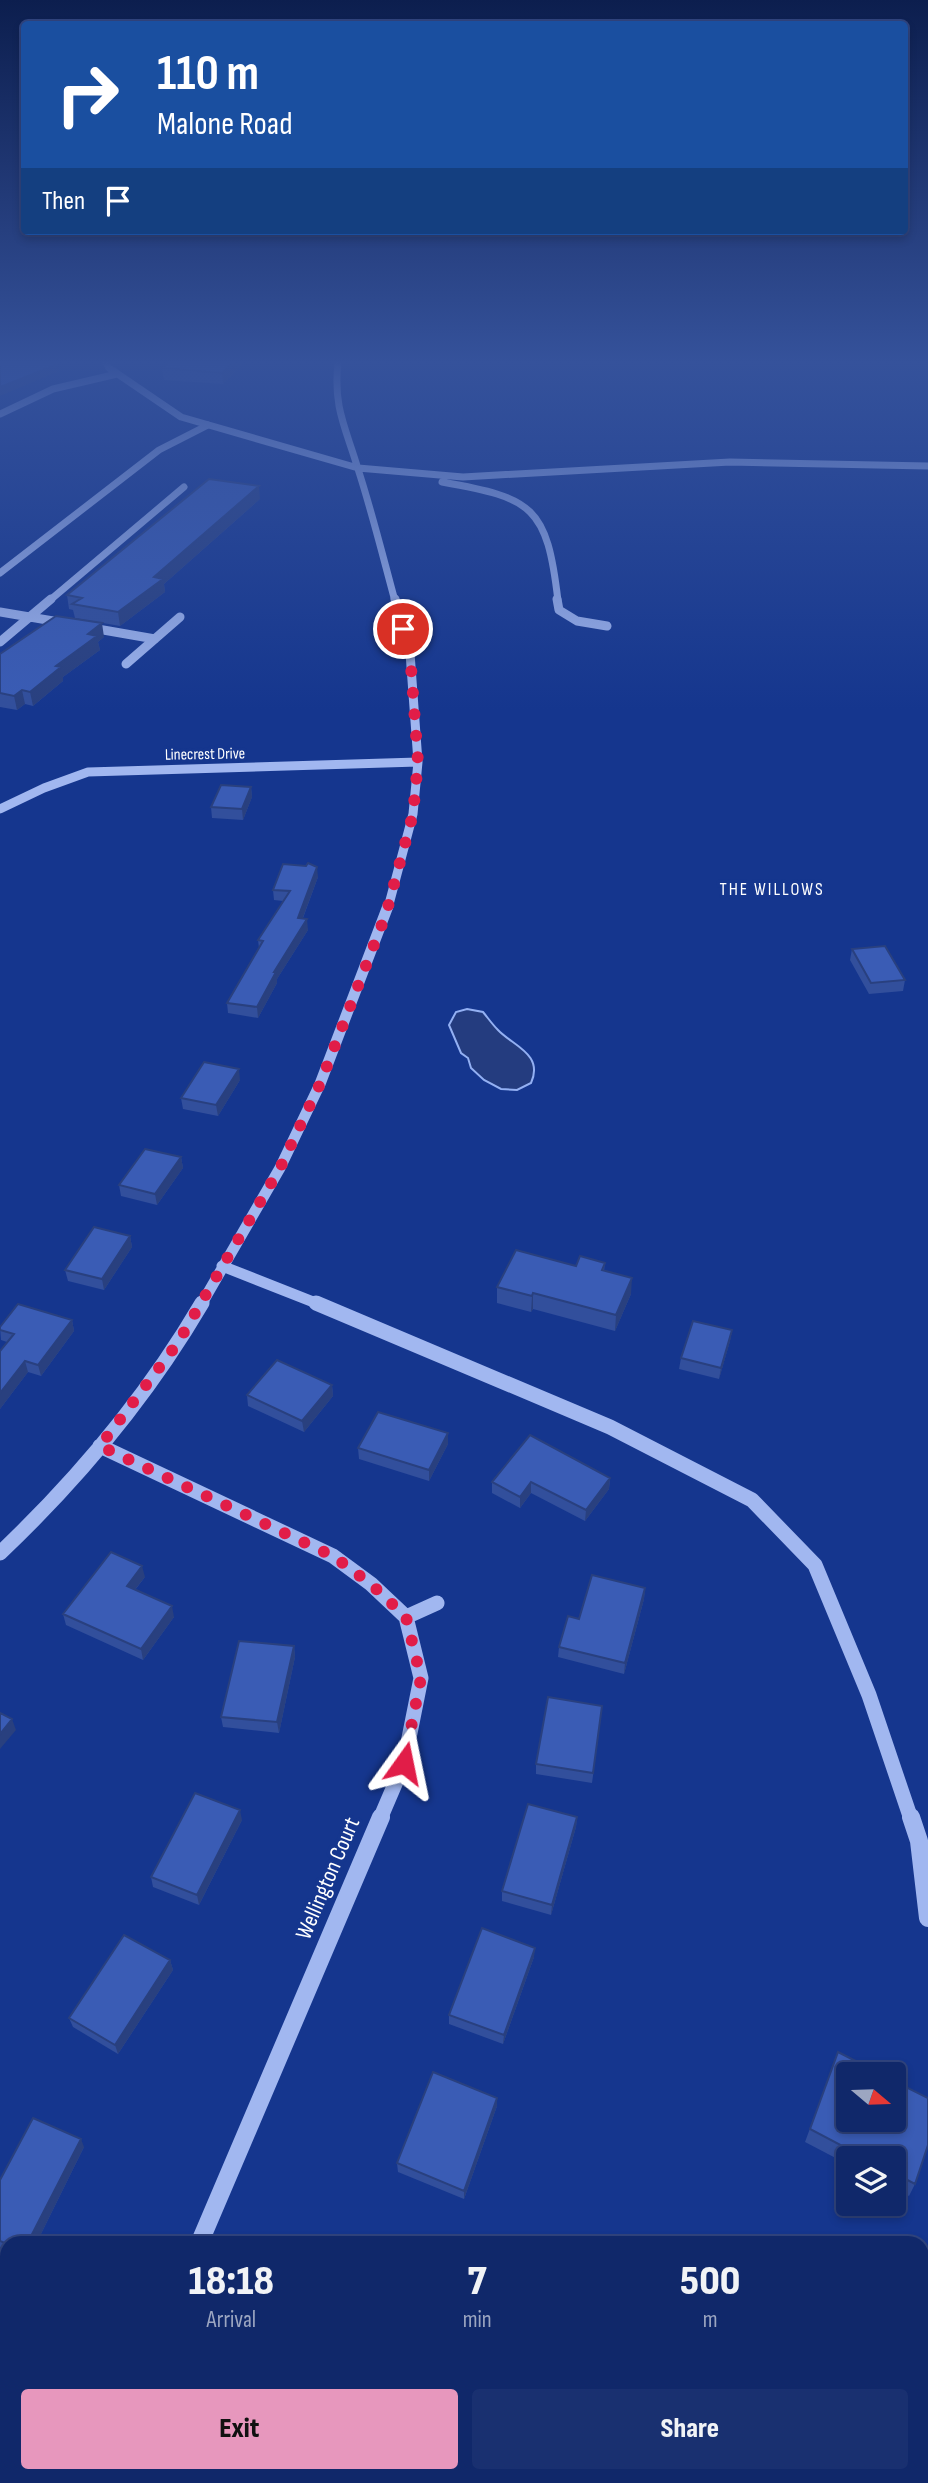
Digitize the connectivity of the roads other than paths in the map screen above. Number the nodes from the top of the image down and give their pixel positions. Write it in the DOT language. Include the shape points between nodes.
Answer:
graph roads {
  1 [pos="122,479"];
  2 [pos="361,479"];
  3 [pos="424,479"];
  4 [pos="184,487"];
  5 [pos="0,573"];
  6 [pos="0,612"];
  7 [pos="30,617"];
  8 [pos="180,617"];
  9 [pos="607,626"];
  10 [pos="155,639"];
  11 [pos="0,642"];
  12 [pos="126,664"];
  13 [pos="418,762"];
  14 [pos="0,809"];
  15 [pos="222,1266"];
  16 [pos="100,1446"];
  17 [pos="0,1553"];
  18 [pos="438,1603"];
  19 [pos="406,1617"];
  20 [pos="928,1918"];
  21 [pos="202,2236"];
  1 -- 5 [label="street"];
  2 -- 13 [label="street" via="410,653"];
  3 -- 9 [label="street" via="517,499 532,508 552,556 559,610 577,621"];
  4 -- 7 [label="street"];
  6 -- 7 [label="street"];
  7 -- 10 [label="street"];
  7 -- 11 [label="street"];
  8 -- 10 [label="street"];
  10 -- 12 [label="street"];
  13 -- 14 [label="street, Linecrest Drive" via="88,772"];
  13 -- 15 [label="street" via="413,814 386,914 343,1026 280,1168"];
  15 -- 16 [label="street" via="177,1344"];
  15 -- 20 [label="street" via="610,1427 751,1500 815,1565 869,1695 919,1841"];
  16 -- 17 [label="street"];
  16 -- 19 [label="street" via="333,1556"];
  18 -- 19 [label="street"];
  19 -- 21 [label="street, Wellington Court" via="421,1678 404,1763"];
}
